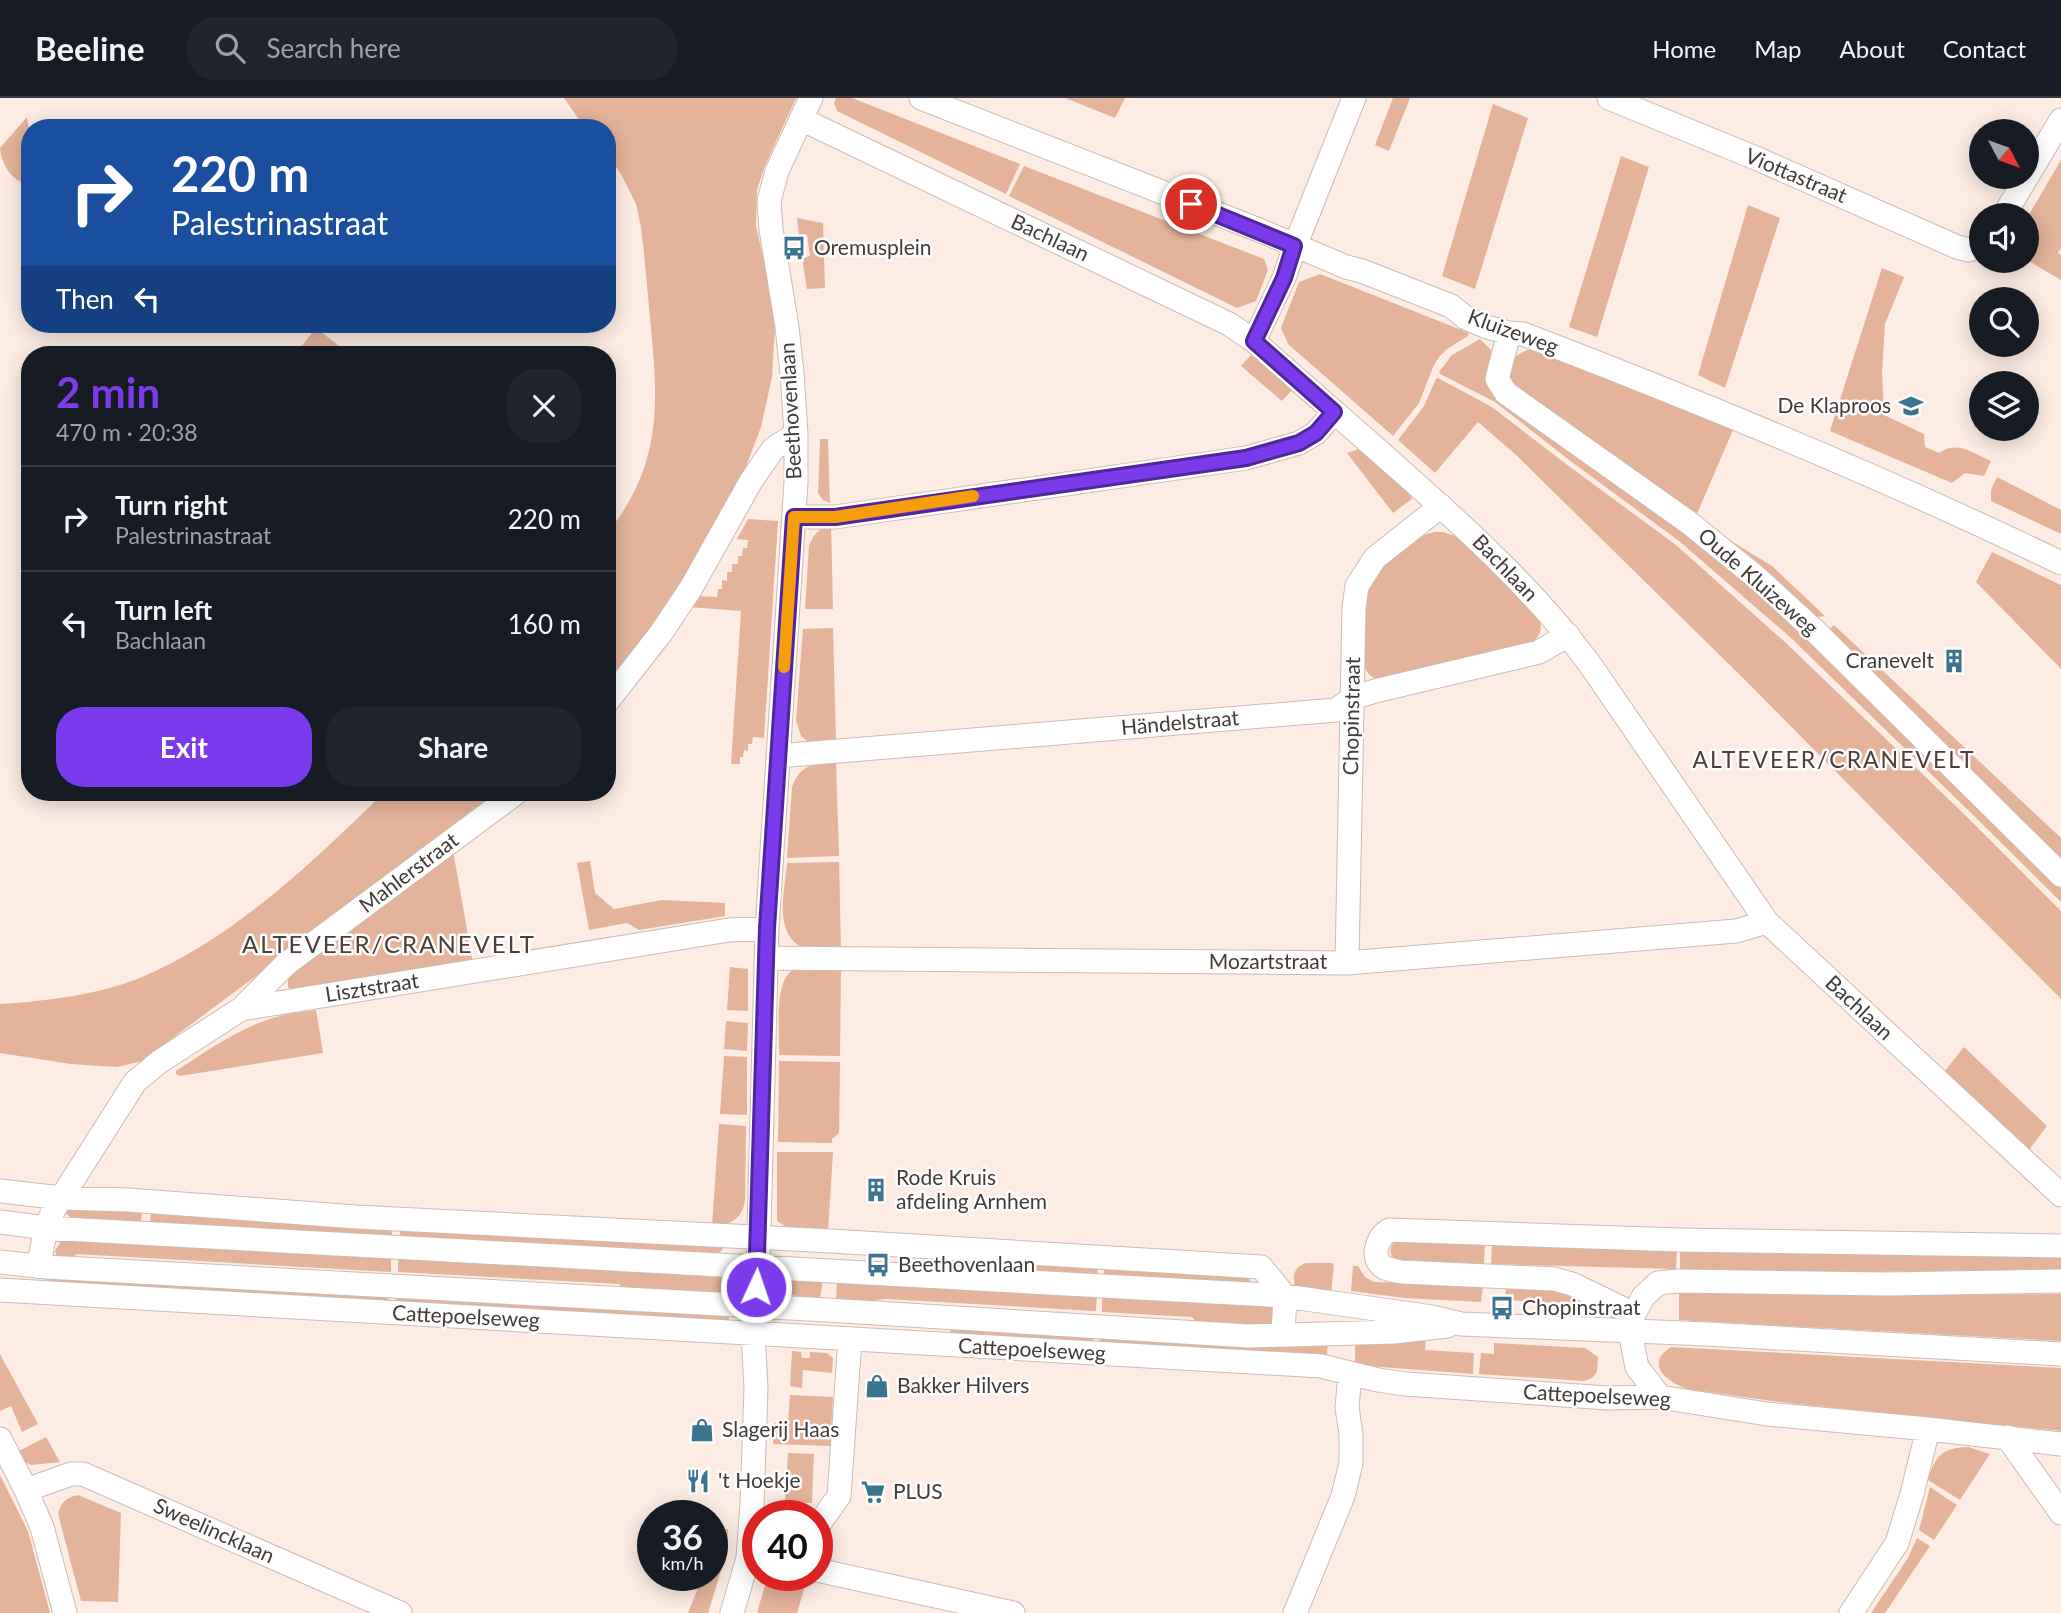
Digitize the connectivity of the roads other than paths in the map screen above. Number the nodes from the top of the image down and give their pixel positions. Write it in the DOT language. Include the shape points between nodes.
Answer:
graph roads {
  1 [pos="811,98"];
  2 [pos="921,98"];
  3 [pos="1354,98"];
  4 [pos="1609,98"];
  5 [pos="801,119"];
  6 [pos="2061,120"];
  7 [pos="2011,203"];
  8 [pos="1294,246"];
  9 [pos="1969,250"];
  10 [pos="1508,333"];
  11 [pos="1254,341"];
  12 [pos="1334,412"];
  13 [pos="796,434"];
  14 [pos="1441,506"];
  15 [pos="794,517"];
  16 [pos="2061,563"];
  17 [pos="1568,635"];
  18 [pos="616,690"];
  19 [pos="1353,698"];
  20 [pos="778,756"];
  21 [pos="505,801"];
  22 [pos="2061,875"];
  23 [pos="1768,922"];
  24 [pos="767,928"];
  25 [pos="766,958"];
  26 [pos="1347,963"];
  27 [pos="241,1009"];
  28 [pos="0,1191"];
  29 [pos="2061,1195"];
  30 [pos="61,1198"];
  31 [pos="0,1222"];
  32 [pos="46,1228"];
  33 [pos="758,1237"];
  34 [pos="2061,1245"];
  35 [pos="0,1262"];
  36 [pos="46,1267"];
  37 [pos="758,1267"];
  38 [pos="2061,1281"];
  39 [pos="0,1290"];
  40 [pos="1285,1296"];
  41 [pos="754,1307"];
  42 [pos="1632,1323"];
  43 [pos="1461,1324"];
  44 [pos="753,1332"];
  45 [pos="1283,1335"];
  46 [pos="850,1339"];
  47 [pos="2061,1354"];
  48 [pos="1350,1373"];
  49 [pos="1660,1398"];
  50 [pos="1928,1429"];
  51 [pos="2007,1437"];
  52 [pos="0,1439"];
  53 [pos="2061,1444"];
  54 [pos="26,1490"];
  55 [pos="754,1500"];
  56 [pos="833,1504"];
  57 [pos="2061,1513"];
  58 [pos="833,1574"];
  59 [pos="742,1589"];
  60 [pos="65,1613"];
  61 [pos="400,1613"];
  62 [pos="733,1613"];
  63 [pos="1013,1613"];
  64 [pos="1294,1613"];
  65 [pos="1851,1613"];
  1 -- 5 [label="street, Beethovenlaan"];
  2 -- 8 [label="street, Kluizeweg"];
  3 -- 8 [label="street"];
  4 -- 9 [label="street, Viottastraat"];
  5 -- 11 [label="street, Bachlaan" via="1229,324"];
  5 -- 13 [label="street, Beethovenlaan" via="769,201"];
  6 -- 7 [label="street"];
  8 -- 10 [label="street, Kluizeweg" via="1451,306 1466,317"];
  8 -- 11 [label="street"];
  10 -- 16 [label="street, Kluizeweg" via="1547,343 1819,452"];
  10 -- 22 [label="street, Oude Kluizeweg" via="1497,379 1506,393 1688,522 1756,577"];
  11 -- 12 [label="street, Bachlaan"];
  12 -- 14 [label="street, Bachlaan"];
  12 -- 15 [label="street" via="1316,433 1299,443 1246,458 835,517"];
  13 -- 15 [label="street, Beethovenlaan"];
  13 -- 18 [label="street" via="773,449 691,588"];
  14 -- 17 [label="street, Bachlaan"];
  14 -- 19 [label="street, Chopinstraat" via="1375,558 1357,586"];
  15 -- 20 [label="street, Beethovenlaan"];
  17 -- 19 [label="street, Händelstraat" via="1539,652"];
  17 -- 23 [label="street, Bachlaan"];
  19 -- 20 [label="street, Händelstraat" via="1336,710"];
  19 -- 26 [label="street, Chopinstraat"];
  20 -- 24 [label="street, Beethovenlaan"];
  21 -- 27 [label="street, Mahlerstraat" via="286,964"];
  23 -- 26 [label="street, Mozartstraat" via="1736,931"];
  23 -- 29 [label="street, Bachlaan"];
  24 -- 25 [label="street, Beethovenlaan"];
  24 -- 27 [label="street, Lisztstraat" via="729,930"];
  25 -- 26 [label="street, Mozartstraat"];
  25 -- 33 [label="street, Beethovenlaan"];
  27 -- 30 [label="street, Lisztstraat" via="135,1082"];
  28 -- 30 [label="street"];
  30 -- 32 [label="street"];
  30 -- 33 [label="street"];
  31 -- 32 [label="street, Cattepoelseweg"];
  32 -- 36 [label="street" via="40,1258"];
  32 -- 37 [label="street, Cattepoelseweg"];
  33 -- 37 [label="street, Beethovenlaan"];
  33 -- 40 [label="street" via="1261,1267"];
  34 -- 42 [label="street, Cattepoelseweg" via="1679,1240 1389,1230 1378,1241 1380,1263 1392,1270 1554,1279 1572,1284"];
  35 -- 36 [label="street, Cattepoelseweg"];
  36 -- 41 [label="street, Cattepoelseweg"];
  37 -- 40 [label="street, Cattepoelseweg"];
  37 -- 41 [label="street, Beethovenlaan"];
  38 -- 42 [label="street" via="1678,1281 1658,1283 1643,1297"];
  39 -- 44 [label="street, Cattepoelseweg"];
  40 -- 43 [label="street, Cattepoelseweg"];
  40 -- 45 [label="street"];
  41 -- 44 [label="street, Beethovenlaan"];
  41 -- 45 [label="street, Cattepoelseweg"];
  42 -- 43 [label="street, Cattepoelseweg"];
  42 -- 47 [label="street, Cattepoelseweg" via="1707,1334"];
  42 -- 49 [label="street" via="1637,1367"];
  43 -- 45 [label="street, Cattepoelseweg" via="1394,1332"];
  44 -- 46 [label="street, Cattepoelseweg"];
  44 -- 55 [label="street, Beethovenlaan" via="757,1388"];
  46 -- 48 [label="street, Cattepoelseweg" via="1321,1366"];
  46 -- 56 [label="street" via="839,1496"];
  48 -- 49 [label="street, Cattepoelseweg" via="1405,1384"];
  48 -- 64 [label="street" via="1351,1463 1343,1496"];
  49 -- 50 [label="street, Cattepoelseweg" via="1767,1414"];
  50 -- 51 [label="street, Cattepoelseweg"];
  50 -- 65 [label="street" via="1897,1543"];
  51 -- 53 [label="street, Cattepoelseweg"];
  51 -- 57 [label="street"];
  52 -- 54 [label="street"];
  54 -- 60 [label="street"];
  54 -- 61 [label="street, Sweelincklaan" via="83,1474"];
  58 -- 63 [label="street"];
  59 -- 62 [label="street, Beethovenlaan"];
}
